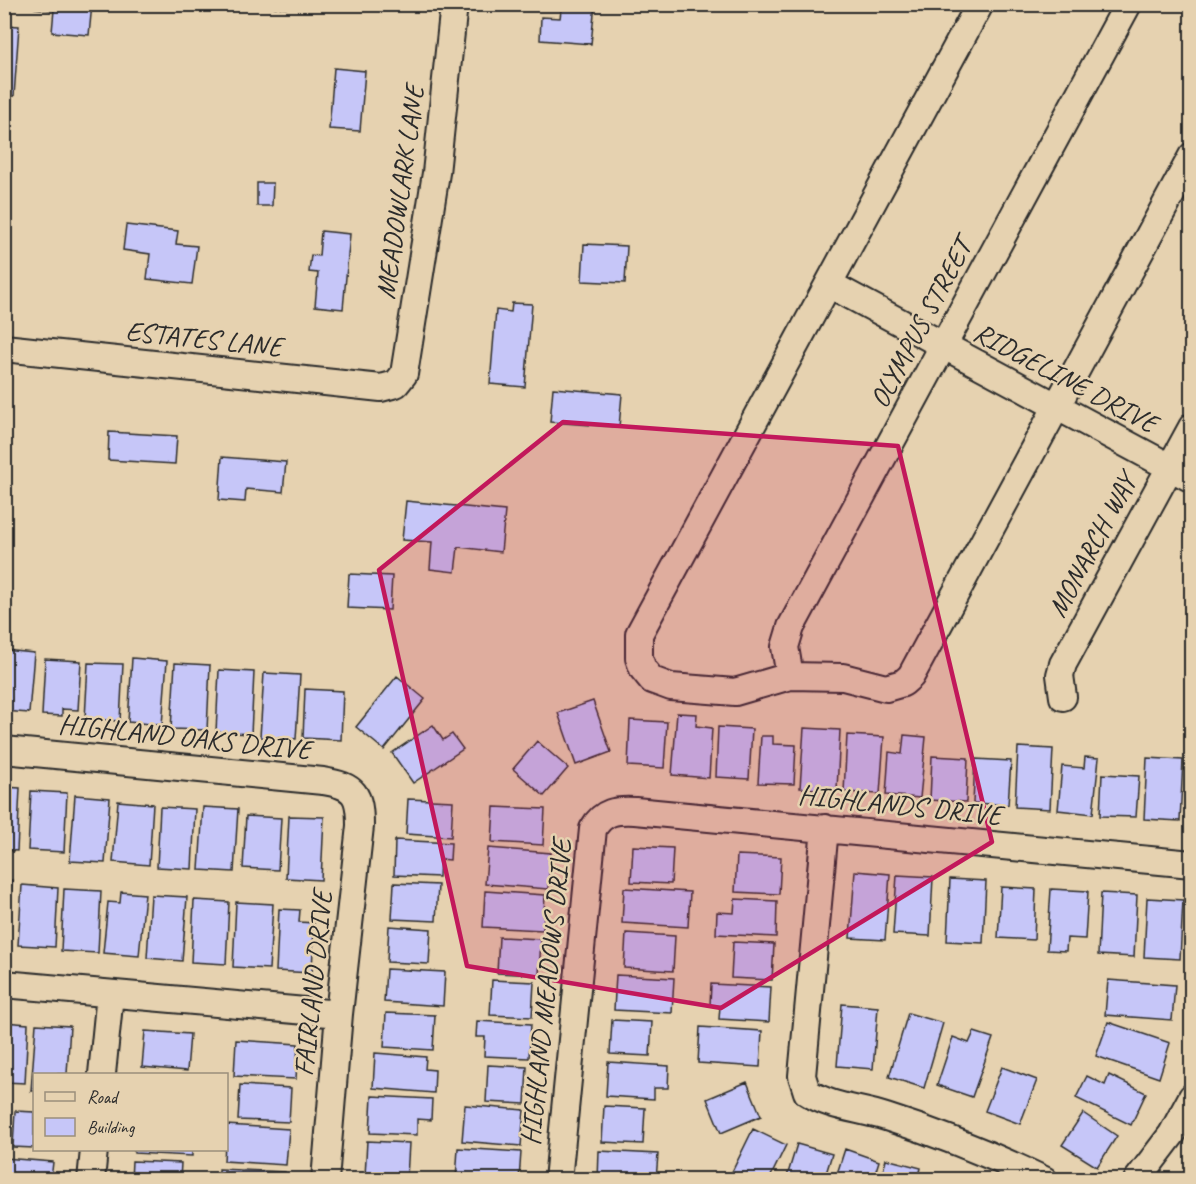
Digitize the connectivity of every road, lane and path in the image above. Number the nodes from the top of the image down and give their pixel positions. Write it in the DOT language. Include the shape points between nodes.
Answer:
graph roads {
  1 [pos="454,4"];
  2 [pos="980,4"];
  3 [pos="1128,4"];
  4 [pos="1191,156"];
  5 [pos="829,284"];
  6 [pos="942,347"];
  7 [pos="4,348"];
  8 [pos="396,384"];
  9 [pos="1056,407"];
  10 [pos="1191,427"];
  11 [pos="1180,473"];
  12 [pos="790,676"];
  13 [pos="1063,697"];
  14 [pos="4,750"];
  15 [pos="356,794"];
  16 [pos="604,815"];
  17 [pos="825,828"];
  18 [pos="1191,864"];
  19 [pos="4,984"];
  20 [pos="110,994"];
  21 [pos="339,1014"];
  22 [pos="102,1073"];
  23 [pos="1191,1097"];
  24 [pos="94,1151"];
  25 [pos="91,1179"];
  26 [pos="325,1179"];
  27 [pos="558,1179"];
  28 [pos="1044,1179"];
  29 [pos="1137,1179"];
  1 -- 8 [label="street, MEADOWLARK LANE" via="432,197 404,374"];
  2 -- 5 [label="street"];
  3 -- 6 [label="street, OLYMPUS STREET"];
  4 -- 9 [label="street"];
  5 -- 6 [label="street, RIDGELINE DRIVE"];
  5 -- 12 [label="street" via="639,634 643,669 652,680 670,687 735,692"];
  6 -- 9 [label="street, RIDGELINE DRIVE"];
  6 -- 12 [label="street, OLYMPUS STREET" via="791,627 785,647"];
  7 -- 8 [label="street, ESTATES LANE" via="381,388"];
  9 -- 11 [label="street, RIDGELINE DRIVE"];
  9 -- 12 [label="street" via="911,676 886,688 843,677"];
  10 -- 11 [label="street, MONARCH WAY"];
  11 -- 13 [label="street, MONARCH WAY" via="1063,664"];
  14 -- 15 [label="street, HIGHLAND OAKS DRIVE" via="323,781 341,784"];
  15 -- 21 [label="street, FAIRLAND DRIVE" via="360,826"];
  16 -- 17 [label="street, HIGHLANDS DRIVE" via="619,810 636,811"];
  16 -- 27 [label="street, HIGHLAND MEADOWS DRIVE" via="593,829"];
  17 -- 18 [label="street, HIGHLANDS DRIVE"];
  17 -- 28 [label="street" via="802,1076 807,1092 822,1102 883,1116 962,1143"];
  19 -- 20 [label="street"];
  20 -- 21 [label="street"];
  20 -- 22 [label="street"];
  21 -- 26 [label="street, FAIRLAND DRIVE"];
  23 -- 29 [label="street" via="1172,1134"];
  24 -- 25 [label="street"];
}
